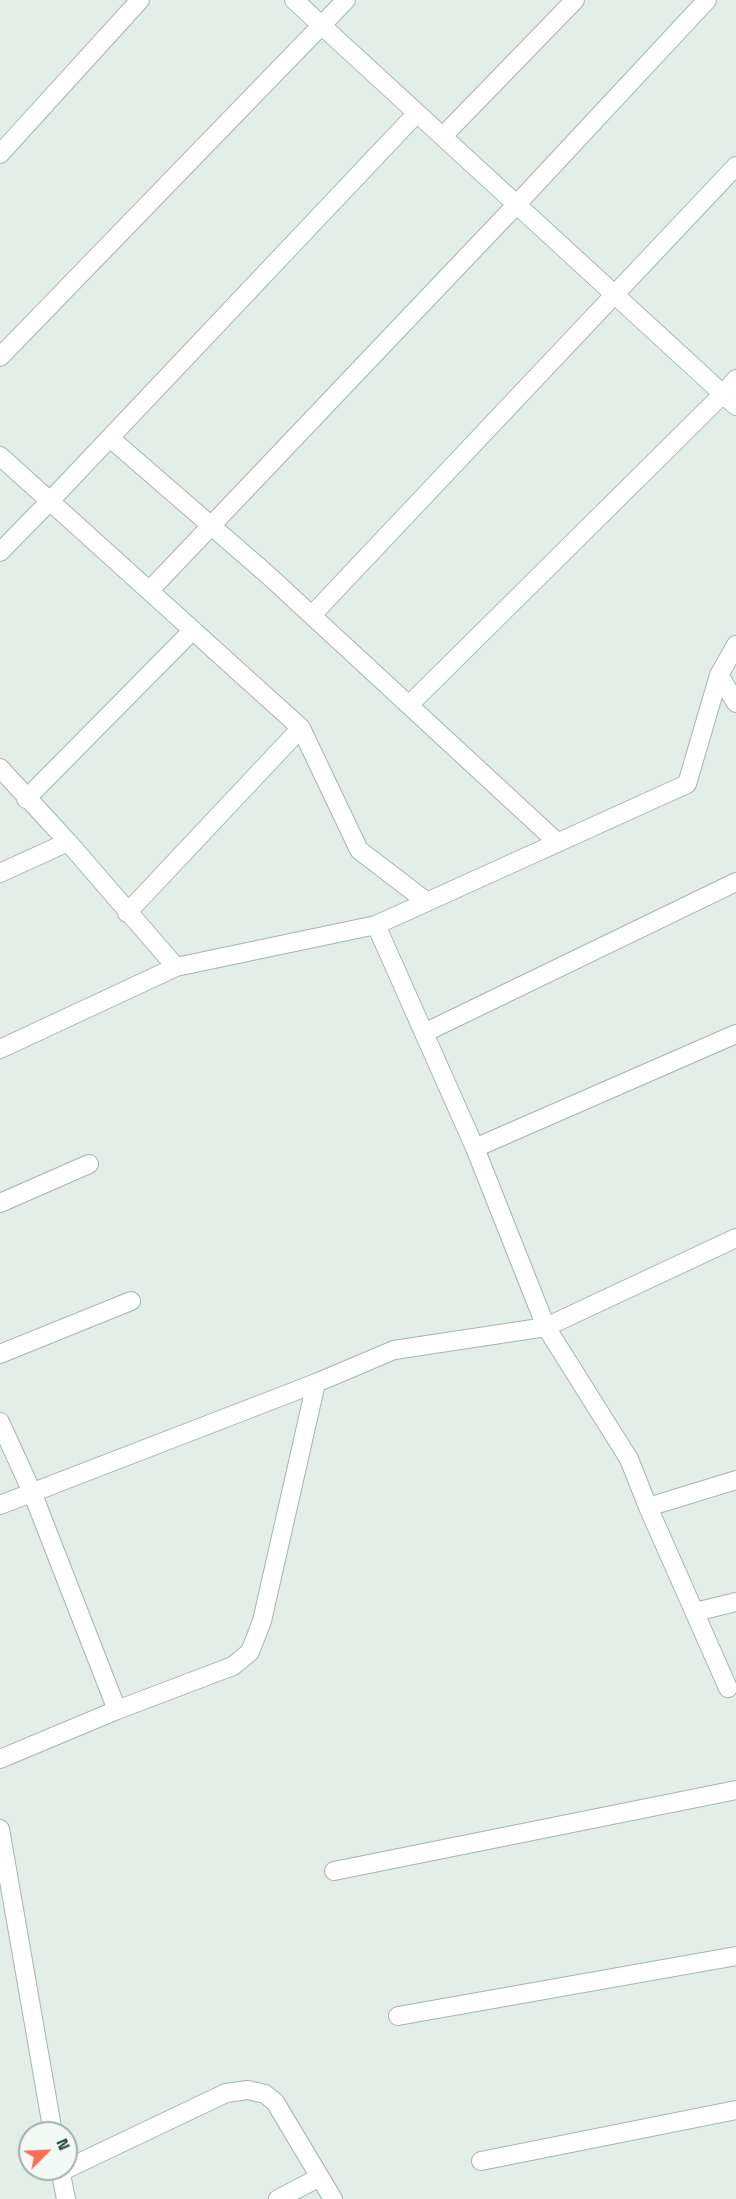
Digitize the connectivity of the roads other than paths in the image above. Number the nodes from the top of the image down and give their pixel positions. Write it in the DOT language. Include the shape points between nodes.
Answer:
graph roads {
  1 [pos="140,0"];
  2 [pos="294,0"];
  3 [pos="346,0"];
  4 [pos="574,0"];
  5 [pos="707,0"];
  6 [pos="322,26"];
  7 [pos="417,112"];
  8 [pos="443,136"];
  9 [pos="0,154"];
  10 [pos="736,166"];
  11 [pos="517,204"];
  12 [pos="615,294"];
  13 [pos="0,357"];
  14 [pos="736,379"];
  15 [pos="729,400"];
  16 [pos="110,438"];
  17 [pos="0,456"];
  18 [pos="50,501"];
  19 [pos="212,525"];
  20 [pos="0,552"];
  21 [pos="149,591"];
  22 [pos="312,615"];
  23 [pos="193,630"];
  24 [pos="736,645"];
  25 [pos="719,675"];
  26 [pos="736,703"];
  27 [pos="409,705"];
  28 [pos="301,728"];
  29 [pos="0,768"];
  30 [pos="26,799"];
  31 [pos="68,842"];
  32 [pos="558,843"];
  33 [pos="0,873"];
  34 [pos="736,882"];
  35 [pos="427,902"];
  36 [pos="127,913"];
  37 [pos="376,925"];
  38 [pos="176,967"];
  39 [pos="424,1033"];
  40 [pos="736,1034"];
  41 [pos="0,1049"];
  42 [pos="475,1148"];
  43 [pos="89,1164"];
  44 [pos="0,1203"];
  45 [pos="736,1238"];
  46 [pos="131,1301"];
  47 [pos="546,1327"];
  48 [pos="0,1354"];
  49 [pos="316,1383"];
  50 [pos="0,1422"];
  51 [pos="736,1480"];
  52 [pos="32,1492"];
  53 [pos="0,1505"];
  54 [pos="648,1507"];
  55 [pos="736,1602"];
  56 [pos="695,1612"];
  57 [pos="728,1688"];
  58 [pos="117,1710"];
  59 [pos="0,1760"];
  60 [pos="736,1790"];
  61 [pos="0,1829"];
  62 [pos="334,1871"];
  63 [pos="736,1956"];
  64 [pos="398,2016"];
  65 [pos="736,2110"];
  66 [pos="51,2121"];
  67 [pos="481,2161"];
  68 [pos="78,2163"];
  69 [pos="320,2177"];
  70 [pos="62,2181"];
  71 [pos="66,2199"];
  72 [pos="278,2199"];
  73 [pos="333,2199"];
  1 -- 9 [label="street"];
  2 -- 6 [label="street"];
  3 -- 6 [label="street"];
  4 -- 8 [label="street"];
  5 -- 11 [label="street"];
  6 -- 7 [label="street"];
  6 -- 13 [label="street"];
  7 -- 8 [label="street"];
  7 -- 16 [label="street"];
  8 -- 11 [label="street"];
  10 -- 12 [label="street"];
  11 -- 12 [label="street"];
  11 -- 19 [label="street"];
  12 -- 15 [label="street"];
  12 -- 22 [label="street"];
  14 -- 15 [label="street"];
  15 -- 27 [label="street"];
  16 -- 18 [label="street"];
  16 -- 19 [label="street"];
  17 -- 18 [label="street"];
  18 -- 20 [label="street"];
  18 -- 21 [label="street"];
  19 -- 21 [label="street"];
  19 -- 22 [label="street"];
  21 -- 23 [label="street"];
  22 -- 27 [label="street"];
  23 -- 28 [label="street"];
  23 -- 30 [label="street"];
  24 -- 25 [label="street"];
  25 -- 26 [label="street"];
  25 -- 32 [label="street" via="687,784"];
  27 -- 32 [label="street"];
  28 -- 35 [label="street" via="359,850"];
  28 -- 36 [label="street"];
  29 -- 30 [label="street"];
  30 -- 31 [label="street"];
  31 -- 33 [label="street"];
  31 -- 36 [label="street"];
  32 -- 35 [label="street"];
  34 -- 39 [label="street"];
  35 -- 37 [label="street"];
  36 -- 38 [label="street"];
  37 -- 38 [label="street"];
  37 -- 39 [label="street"];
  38 -- 41 [label="street"];
  39 -- 42 [label="street"];
  40 -- 42 [label="street"];
  42 -- 47 [label="street"];
  43 -- 44 [label="street"];
  45 -- 47 [label="street"];
  46 -- 48 [label="street"];
  47 -- 49 [label="street" via="394,1350"];
  47 -- 54 [label="street" via="629,1460"];
  49 -- 52 [label="street"];
  49 -- 58 [label="street" via="262,1621 250,1652 233,1666"];
  50 -- 52 [label="street"];
  51 -- 54 [label="street"];
  52 -- 53 [label="street"];
  52 -- 58 [label="street"];
  54 -- 56 [label="street"];
  55 -- 56 [label="street"];
  56 -- 57 [label="street"];
  58 -- 59 [label="street"];
  60 -- 62 [label="street"];
  61 -- 66 [label="street"];
  63 -- 64 [label="street"];
  65 -- 67 [label="street"];
  68 -- 69 [label="street" via="226,2093 248,2090 265,2094 275,2102"];
  69 -- 72 [label="street"];
  69 -- 73 [label="street"];
  70 -- 71 [label="street"];
}
